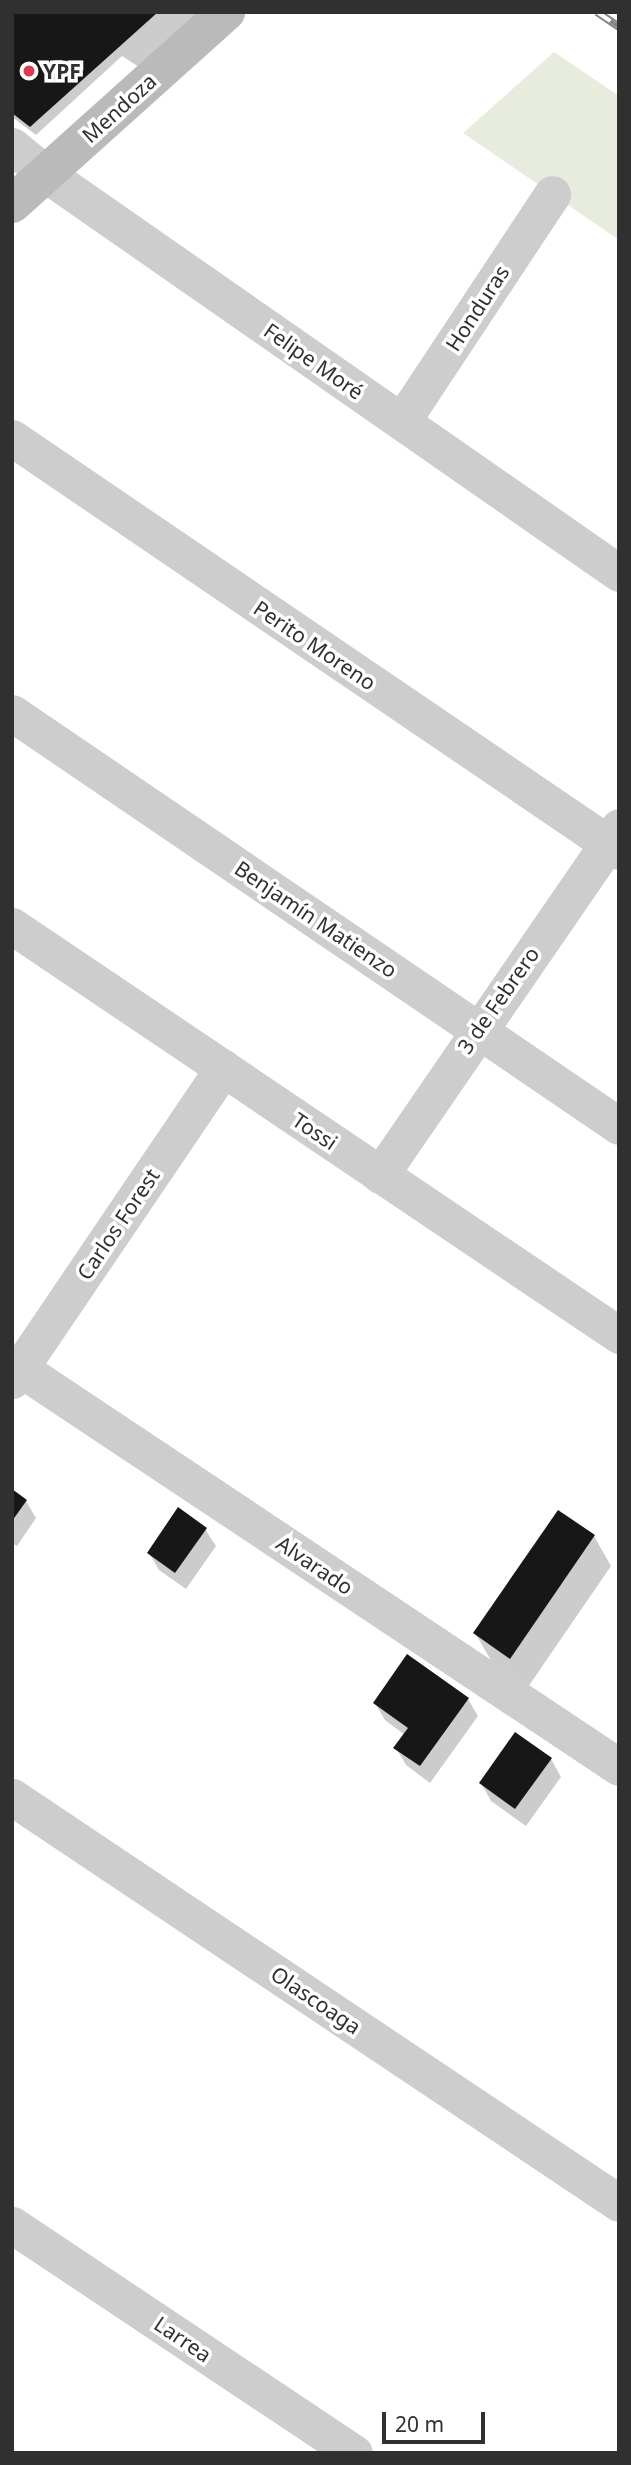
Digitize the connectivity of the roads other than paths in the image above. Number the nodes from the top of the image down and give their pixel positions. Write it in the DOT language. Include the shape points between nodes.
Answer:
graph roads {
  1 [pos="226,12"];
  2 [pos="12,146"];
  3 [pos="46,174"];
  4 [pos="552,194"];
  5 [pos="12,204"];
  6 [pos="402,421"];
  7 [pos="12,438"];
  8 [pos="619,573"];
  9 [pos="12,713"];
  10 [pos="615,841"];
  11 [pos="12,926"];
  12 [pos="477,1030"];
  13 [pos="223,1068"];
  14 [pos="619,1126"];
  15 [pos="380,1175"];
  16 [pos="619,1335"];
  17 [pos="15,1370"];
  18 [pos="619,1767"];
  19 [pos="12,1797"];
  20 [pos="619,2203"];
  21 [pos="12,2225"];
  22 [pos="354,2453"];
  1 -- 3 [label="main road, Mendoza"];
  2 -- 3 [label="street, Felipe Moré"];
  3 -- 5 [label="main road, Mendoza"];
  3 -- 6 [label="street, Felipe Moré"];
  4 -- 6 [label="street, Honduras"];
  6 -- 8 [label="street, Felipe Moré"];
  7 -- 10 [label="street, Perito Moreno"];
  9 -- 12 [label="street, Benjamín Matienzo"];
  10 -- 12 [label="street, 3 de Febrero"];
  11 -- 13 [label="street, Tossi"];
  12 -- 14 [label="street, Benjamín Matienzo"];
  12 -- 15 [label="street, 3 de Febrero"];
  13 -- 15 [label="street, Tossi"];
  13 -- 17 [label="street, Carlos Forest"];
  15 -- 16 [label="street, Tossi"];
  17 -- 18 [label="street, Alvarado"];
  19 -- 20 [label="street, Olascoaga"];
  21 -- 22 [label="street, Larrea"];
}
